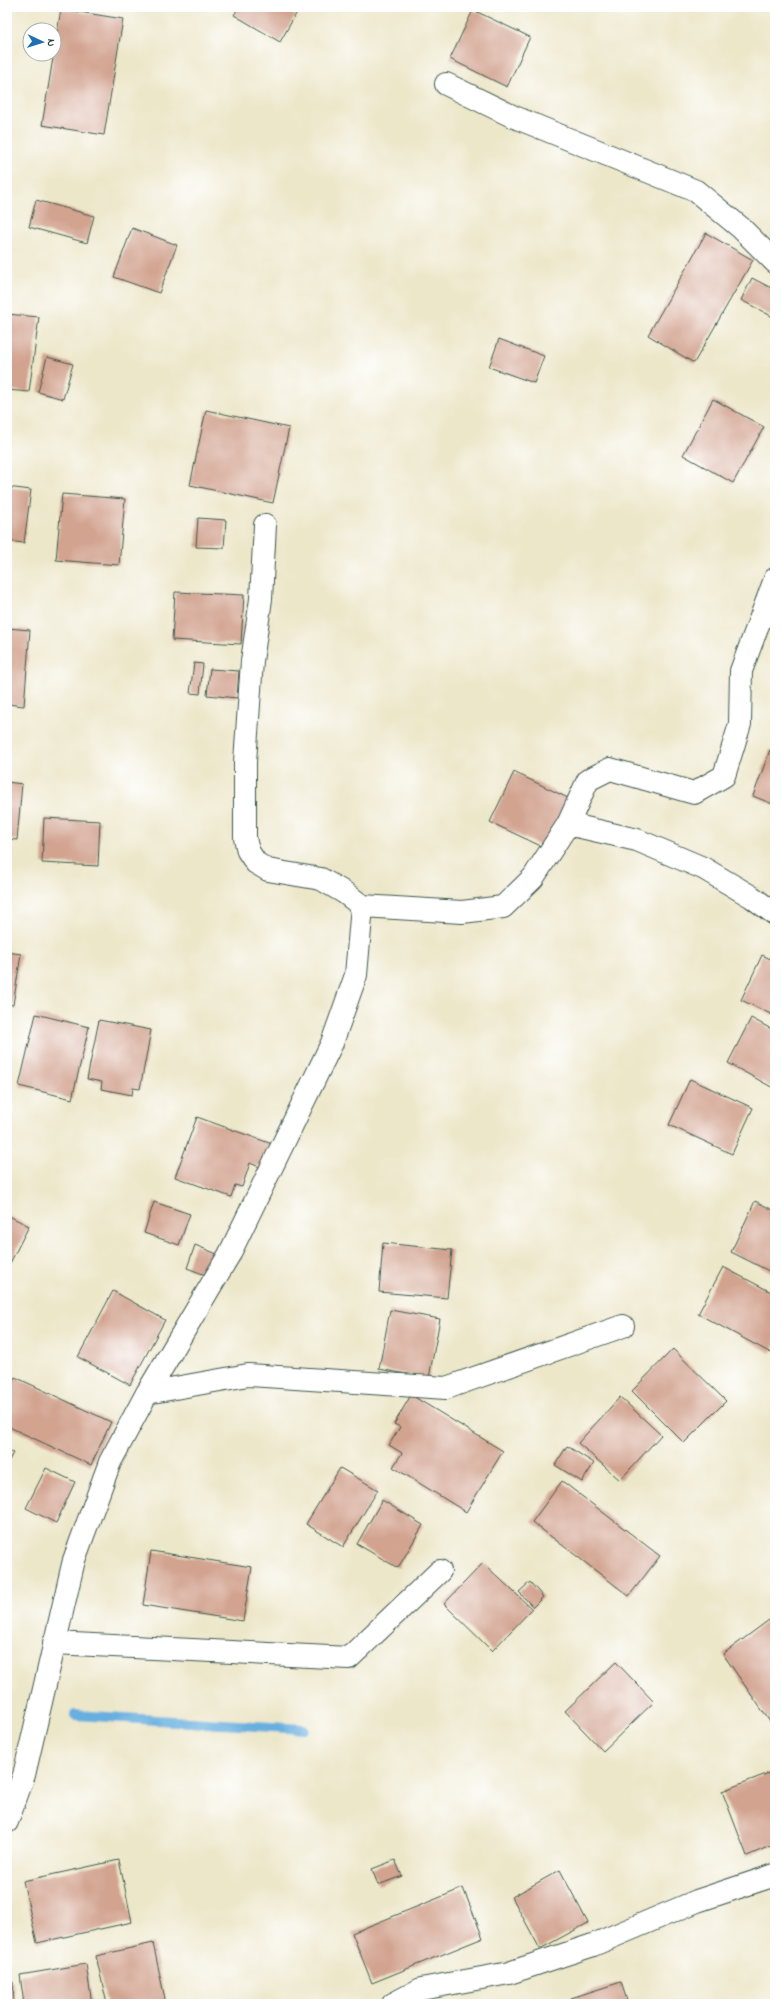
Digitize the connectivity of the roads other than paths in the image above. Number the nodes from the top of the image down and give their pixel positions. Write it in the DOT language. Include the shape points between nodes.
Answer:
graph roads {
  1 [pos="446,84"];
  2 [pos="775,262"];
  3 [pos="266,525"];
  4 [pos="775,579"];
  5 [pos="768,624"];
  6 [pos="568,824"];
  7 [pos="362,906"];
  8 [pos="775,914"];
  9 [pos="623,1326"];
  10 [pos="147,1393"];
  11 [pos="440,1571"];
  12 [pos="54,1643"];
  13 [pos="7,1822"];
  14 [pos="775,1874"];
  15 [pos="393,2004"];
  1 -- 2 [label="street" via="512,116 696,192 741,228"];
  3 -- 7 [label="street" via="245,762 245,838 248,852 256,863 268,870 321,878"];
  4 -- 5 [label="street"];
  5 -- 6 [label="street" via="741,671 740,724 724,776 694,793 610,769 588,780"];
  6 -- 7 [label="street" via="533,878 503,907 462,912"];
  6 -- 8 [label="street" via="638,840 703,868"];
  7 -- 10 [label="street" via="356,975 332,1043 229,1255"];
  9 -- 10 [label="street" via="446,1388 248,1375"];
  10 -- 12 [label="street" via="110,1462 74,1560"];
  11 -- 12 [label="street" via="349,1658"];
  12 -- 13 [label="street" via="24,1775"];
  14 -- 15 [label="street" via="697,1901 593,1945 509,1973 421,1989"];
}
